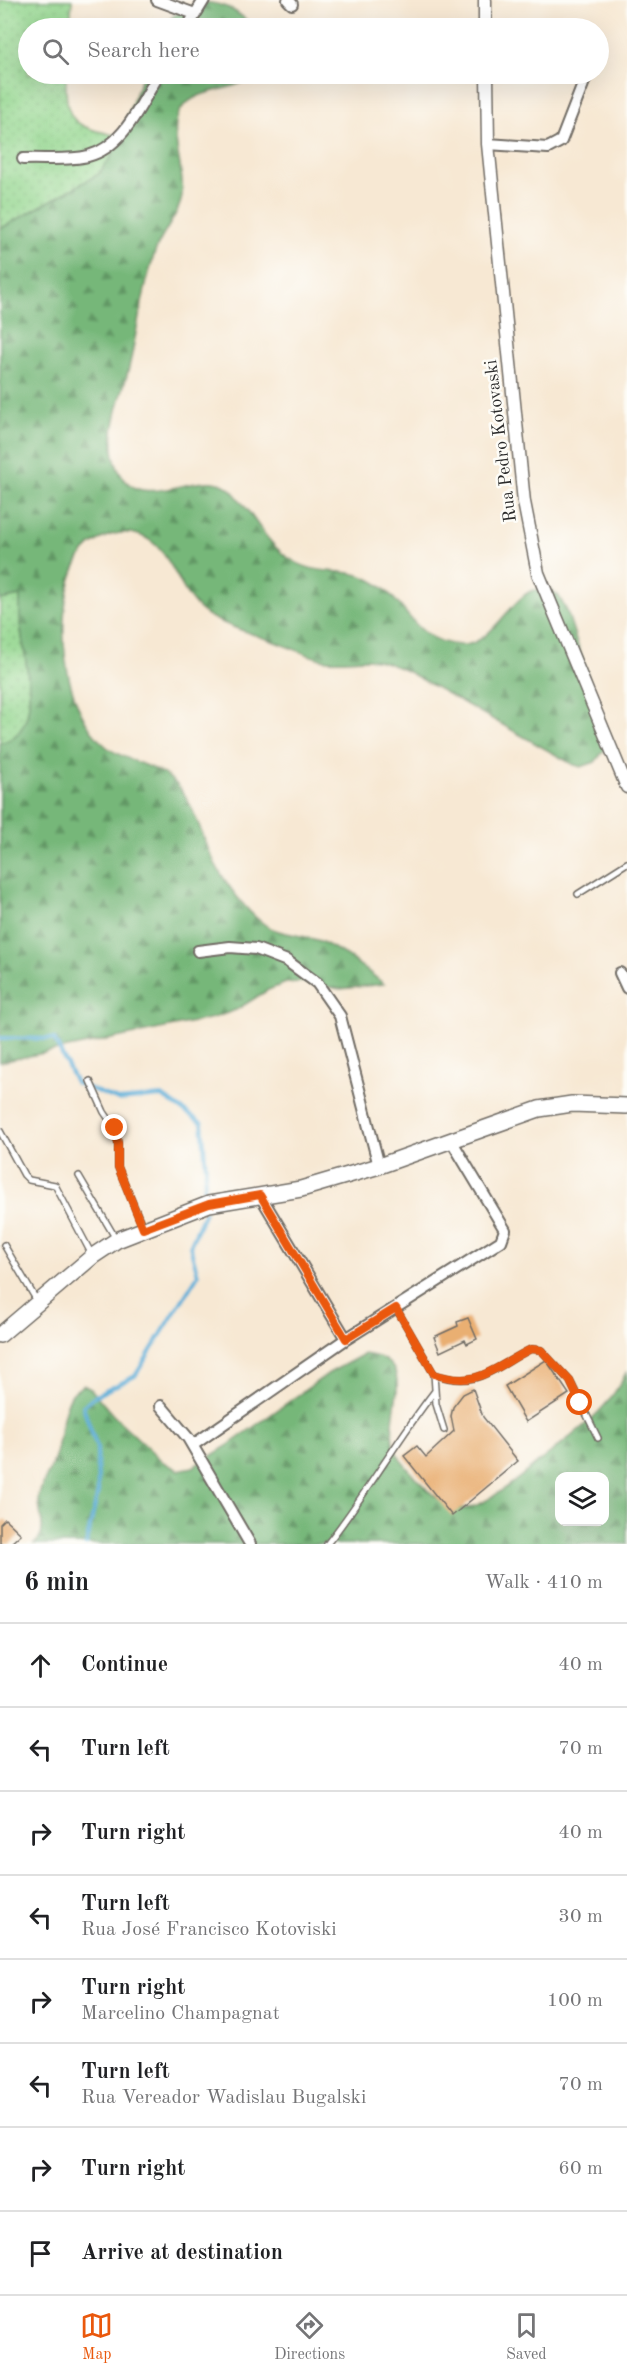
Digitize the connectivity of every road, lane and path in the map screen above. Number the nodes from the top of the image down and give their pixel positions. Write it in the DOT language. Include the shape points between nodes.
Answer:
graph roads {
  1 [pos="158,0"];
  2 [pos="204,0"];
  3 [pos="485,0"];
  4 [pos="195,14"];
  5 [pos="193,18"];
  6 [pos="485,18"];
  7 [pos="153,84"];
  8 [pos="486,84"];
  9 [pos="583,84"];
  10 [pos="488,144"];
  11 [pos="23,159"];
  12 [pos="627,786"];
  13 [pos="627,863"];
  14 [pos="578,894"];
  15 [pos="198,951"];
  16 [pos="620,973"];
  17 [pos="627,988"];
  18 [pos="90,1081"];
  19 [pos="627,1106"];
  20 [pos="0,1131"];
  21 [pos="451,1140"];
  22 [pos="379,1166"];
  23 [pos="80,1176"];
  24 [pos="260,1195"];
  25 [pos="143,1229"];
  26 [pos="117,1240"];
  27 [pos="4,1245"];
  28 [pos="93,1256"];
  29 [pos="38,1302"];
  30 [pos="396,1308"];
  31 [pos="0,1335"];
  32 [pos="346,1339"];
  33 [pos="434,1374"];
  34 [pos="434,1392"];
  35 [pos="161,1406"];
  36 [pos="444,1430"];
  37 [pos="597,1438"];
  38 [pos="193,1445"];
  39 [pos="250,1544"];
  40 [pos="327,1544"];
  1 -- 4 [label="street"];
  2 -- 4 [label="street"];
  3 -- 6 [label="street"];
  4 -- 5 [label="street"];
  7 -- 11 [label="street" via="118,140 101,152 86,157"];
  8 -- 10 [label="street, Rua Pedro Kotovaski"];
  9 -- 10 [label="street" via="561,141 548,148"];
  10 -- 12 [label="street, Rua Pedro Kotovaski" via="524,502 538,573"];
  13 -- 14 [label="lane"];
  15 -- 22 [label="street" via="256,949 287,961 317,983 340,1016"];
  16 -- 17 [label="street"];
  18 -- 25 [label="lane" via="115,1128 118,1167"];
  19 -- 21 [label="main road" via="572,1104 539,1109"];
  20 -- 28 [label="lane" via="29,1180 55,1185"];
  21 -- 22 [label="main road"];
  21 -- 30 [label="street" via="505,1230 504,1236"];
  22 -- 24 [label="main road" via="301,1189"];
  23 -- 26 [label="lane"];
  24 -- 25 [label="main road" via="209,1204"];
  24 -- 32 [label="street"];
  25 -- 26 [label="main road"];
  26 -- 28 [label="main road"];
  27 -- 29 [label="lane"];
  28 -- 29 [label="main road"];
  29 -- 31 [label="main road"];
  30 -- 32 [label="street"];
  30 -- 33 [label="lane"];
  32 -- 38 [label="street"];
  33 -- 34 [label="lane"];
  33 -- 37 [label="lane" via="457,1381 475,1379 531,1349 541,1350 570,1381"];
  34 -- 36 [label="lane"];
  34 -- 40 [label="lane"];
  35 -- 38 [label="street"];
  38 -- 39 [label="street"];
}
